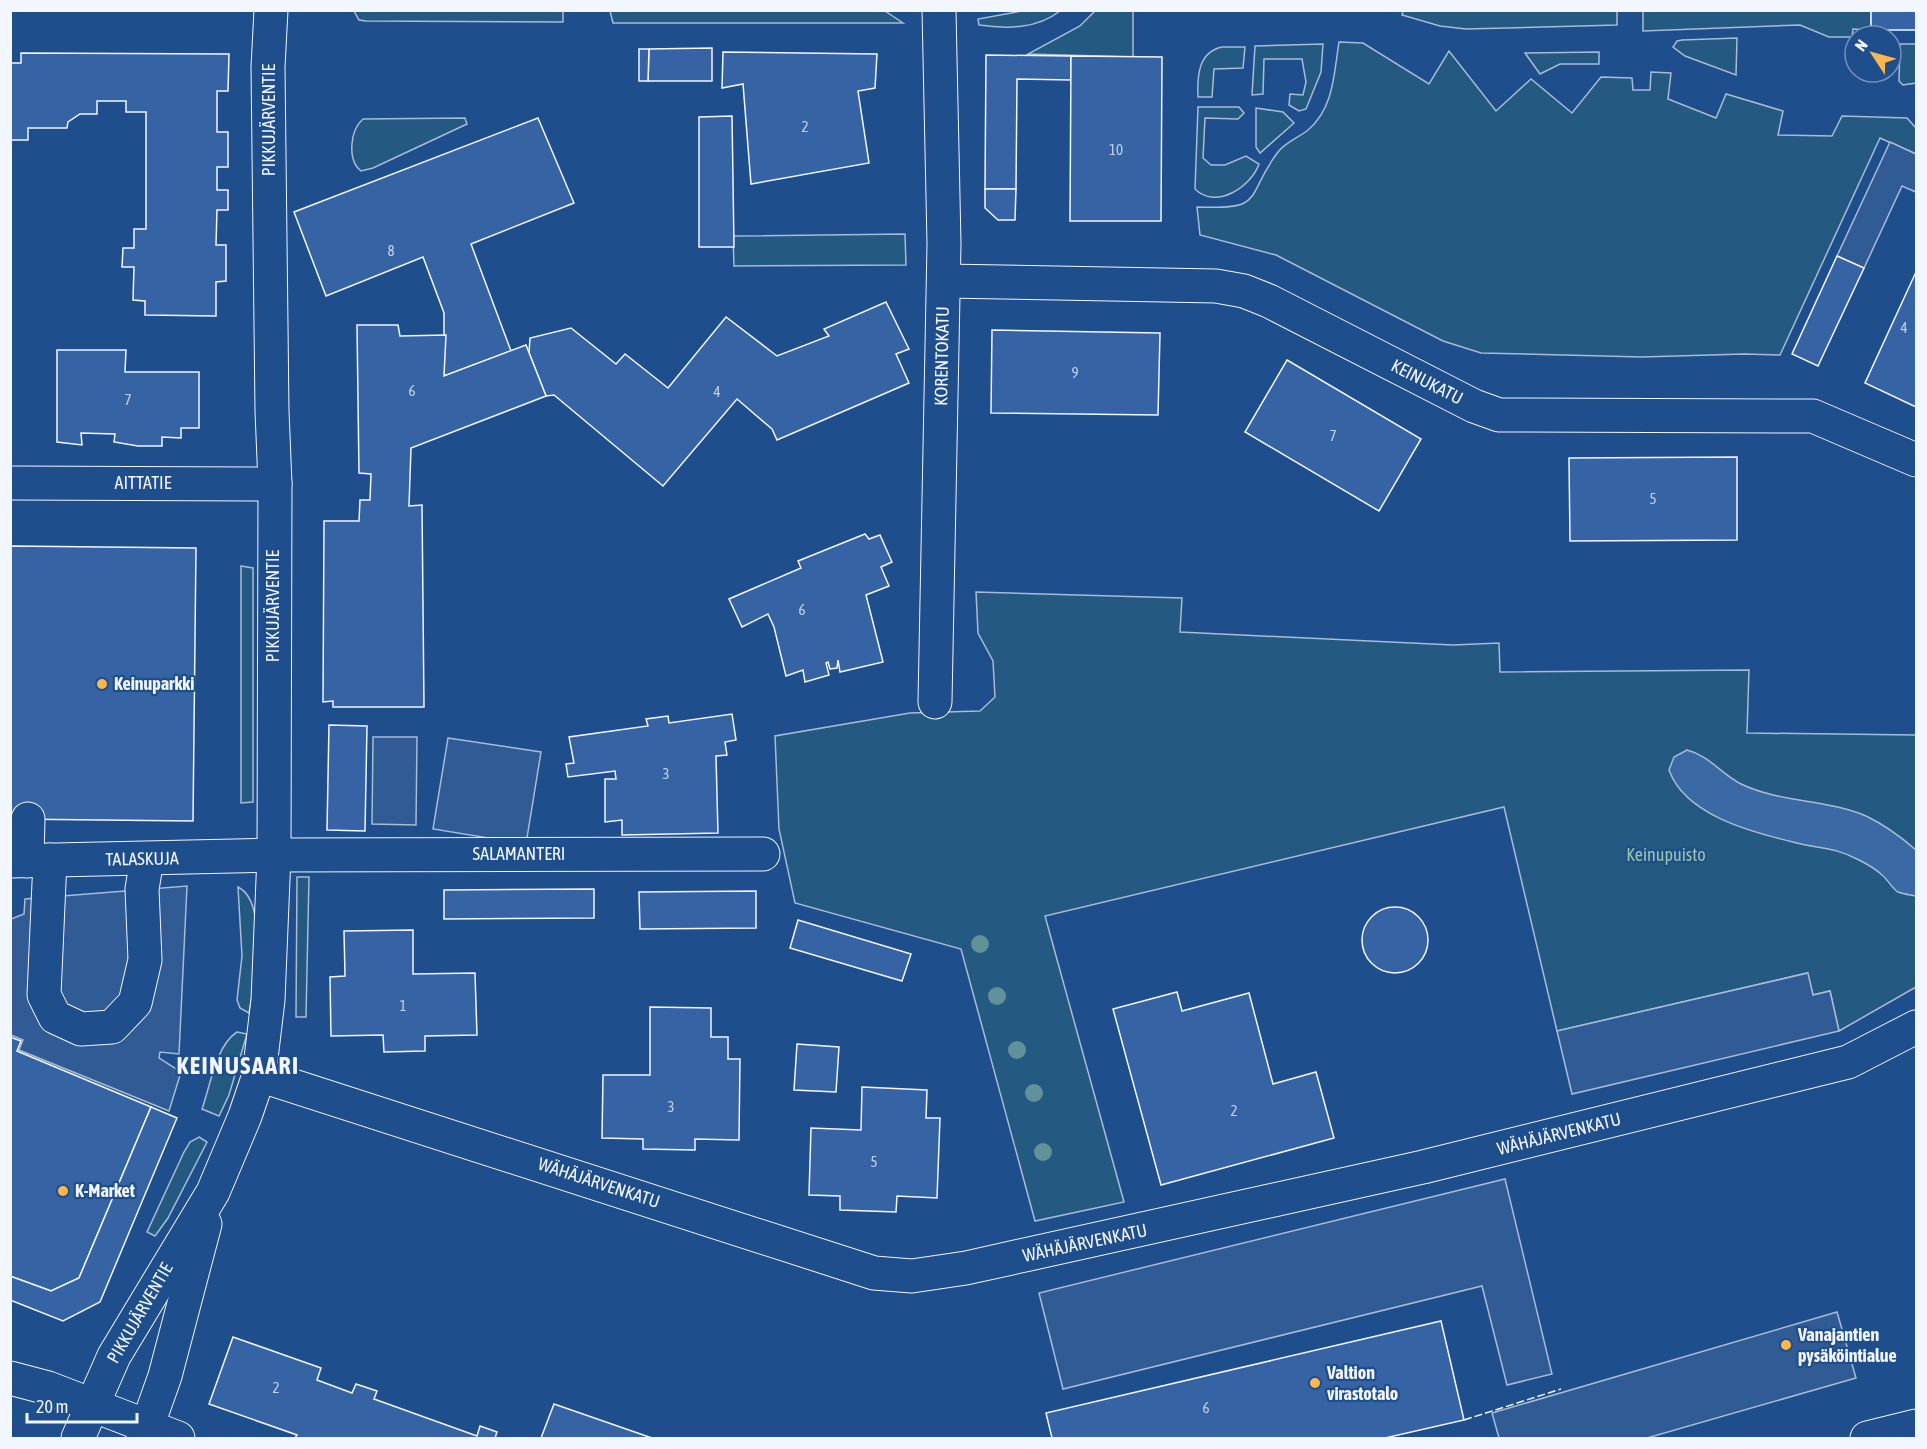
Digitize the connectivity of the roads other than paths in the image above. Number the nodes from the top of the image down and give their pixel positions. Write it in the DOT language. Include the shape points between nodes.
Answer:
graph roads {
  1 [pos="271,10"];
  2 [pos="939,10"];
  3 [pos="944,281"];
  4 [pos="1917,460"];
  5 [pos="10,483"];
  6 [pos="275,484"];
  7 [pos="935,702"];
  8 [pos="28,819"];
  9 [pos="764,854"];
  10 [pos="274,855"];
  11 [pos="147,859"];
  12 [pos="29,861"];
  13 [pos="1917,1027"];
  14 [pos="259,1075"];
  15 [pos="213,1192"];
  16 [pos="10,1378"];
  17 [pos="91,1406"];
  18 [pos="1917,1426"];
  19 [pos="146,1433"];
  20 [pos="78,1438"];
  21 [pos="178,1438"];
  22 [pos="1867,1438"];
  1 -- 6 [label="street, PIKKUJÄRVENTIE" via="268,67"];
  2 -- 3 [label="street, KORENTOKATU"];
  3 -- 4 [label="street, KEINUKATU" via="1216,286 1244,291 1499,415 1813,416"];
  3 -- 7 [label="street, KORENTOKATU"];
  5 -- 6 [label="street, AITTATIE"];
  6 -- 10 [label="street, PIKKUJÄRVENTIE"];
  8 -- 12 [label="street"];
  9 -- 10 [label="street, SALAMANTERI"];
  10 -- 11 [label="street, TALASKUJA"];
  10 -- 14 [label="street, PIKKUJÄRVENTIE" via="268,1000"];
  11 -- 12 [label="street, TALASKUJA"];
  11 -- 12 [label="street" via="142,889 145,960 135,1003 112,1027 81,1029 55,1017 44,995"];
  13 -- 14 [label="street, WÄHÄJÄRVENKATU" via="1848,1062 1435,1164 1044,1252 912,1276 874,1273"];
  14 -- 15 [label="street, PIKKUJÄRVENTIE"];
  15 -- 17 [label="street, PIKKUJÄRVENTIE" via="118,1348"];
  15 -- 19 [label="street, PIKKUJÄRVENTIE" via="165,1376"];
  16 -- 17 [label="street"];
  17 -- 19 [label="street"];
  17 -- 20 [label="street, PIKKUJÄRVENTIE"];
  18 -- 22 [label="street"];
  19 -- 21 [label="street"];
}
